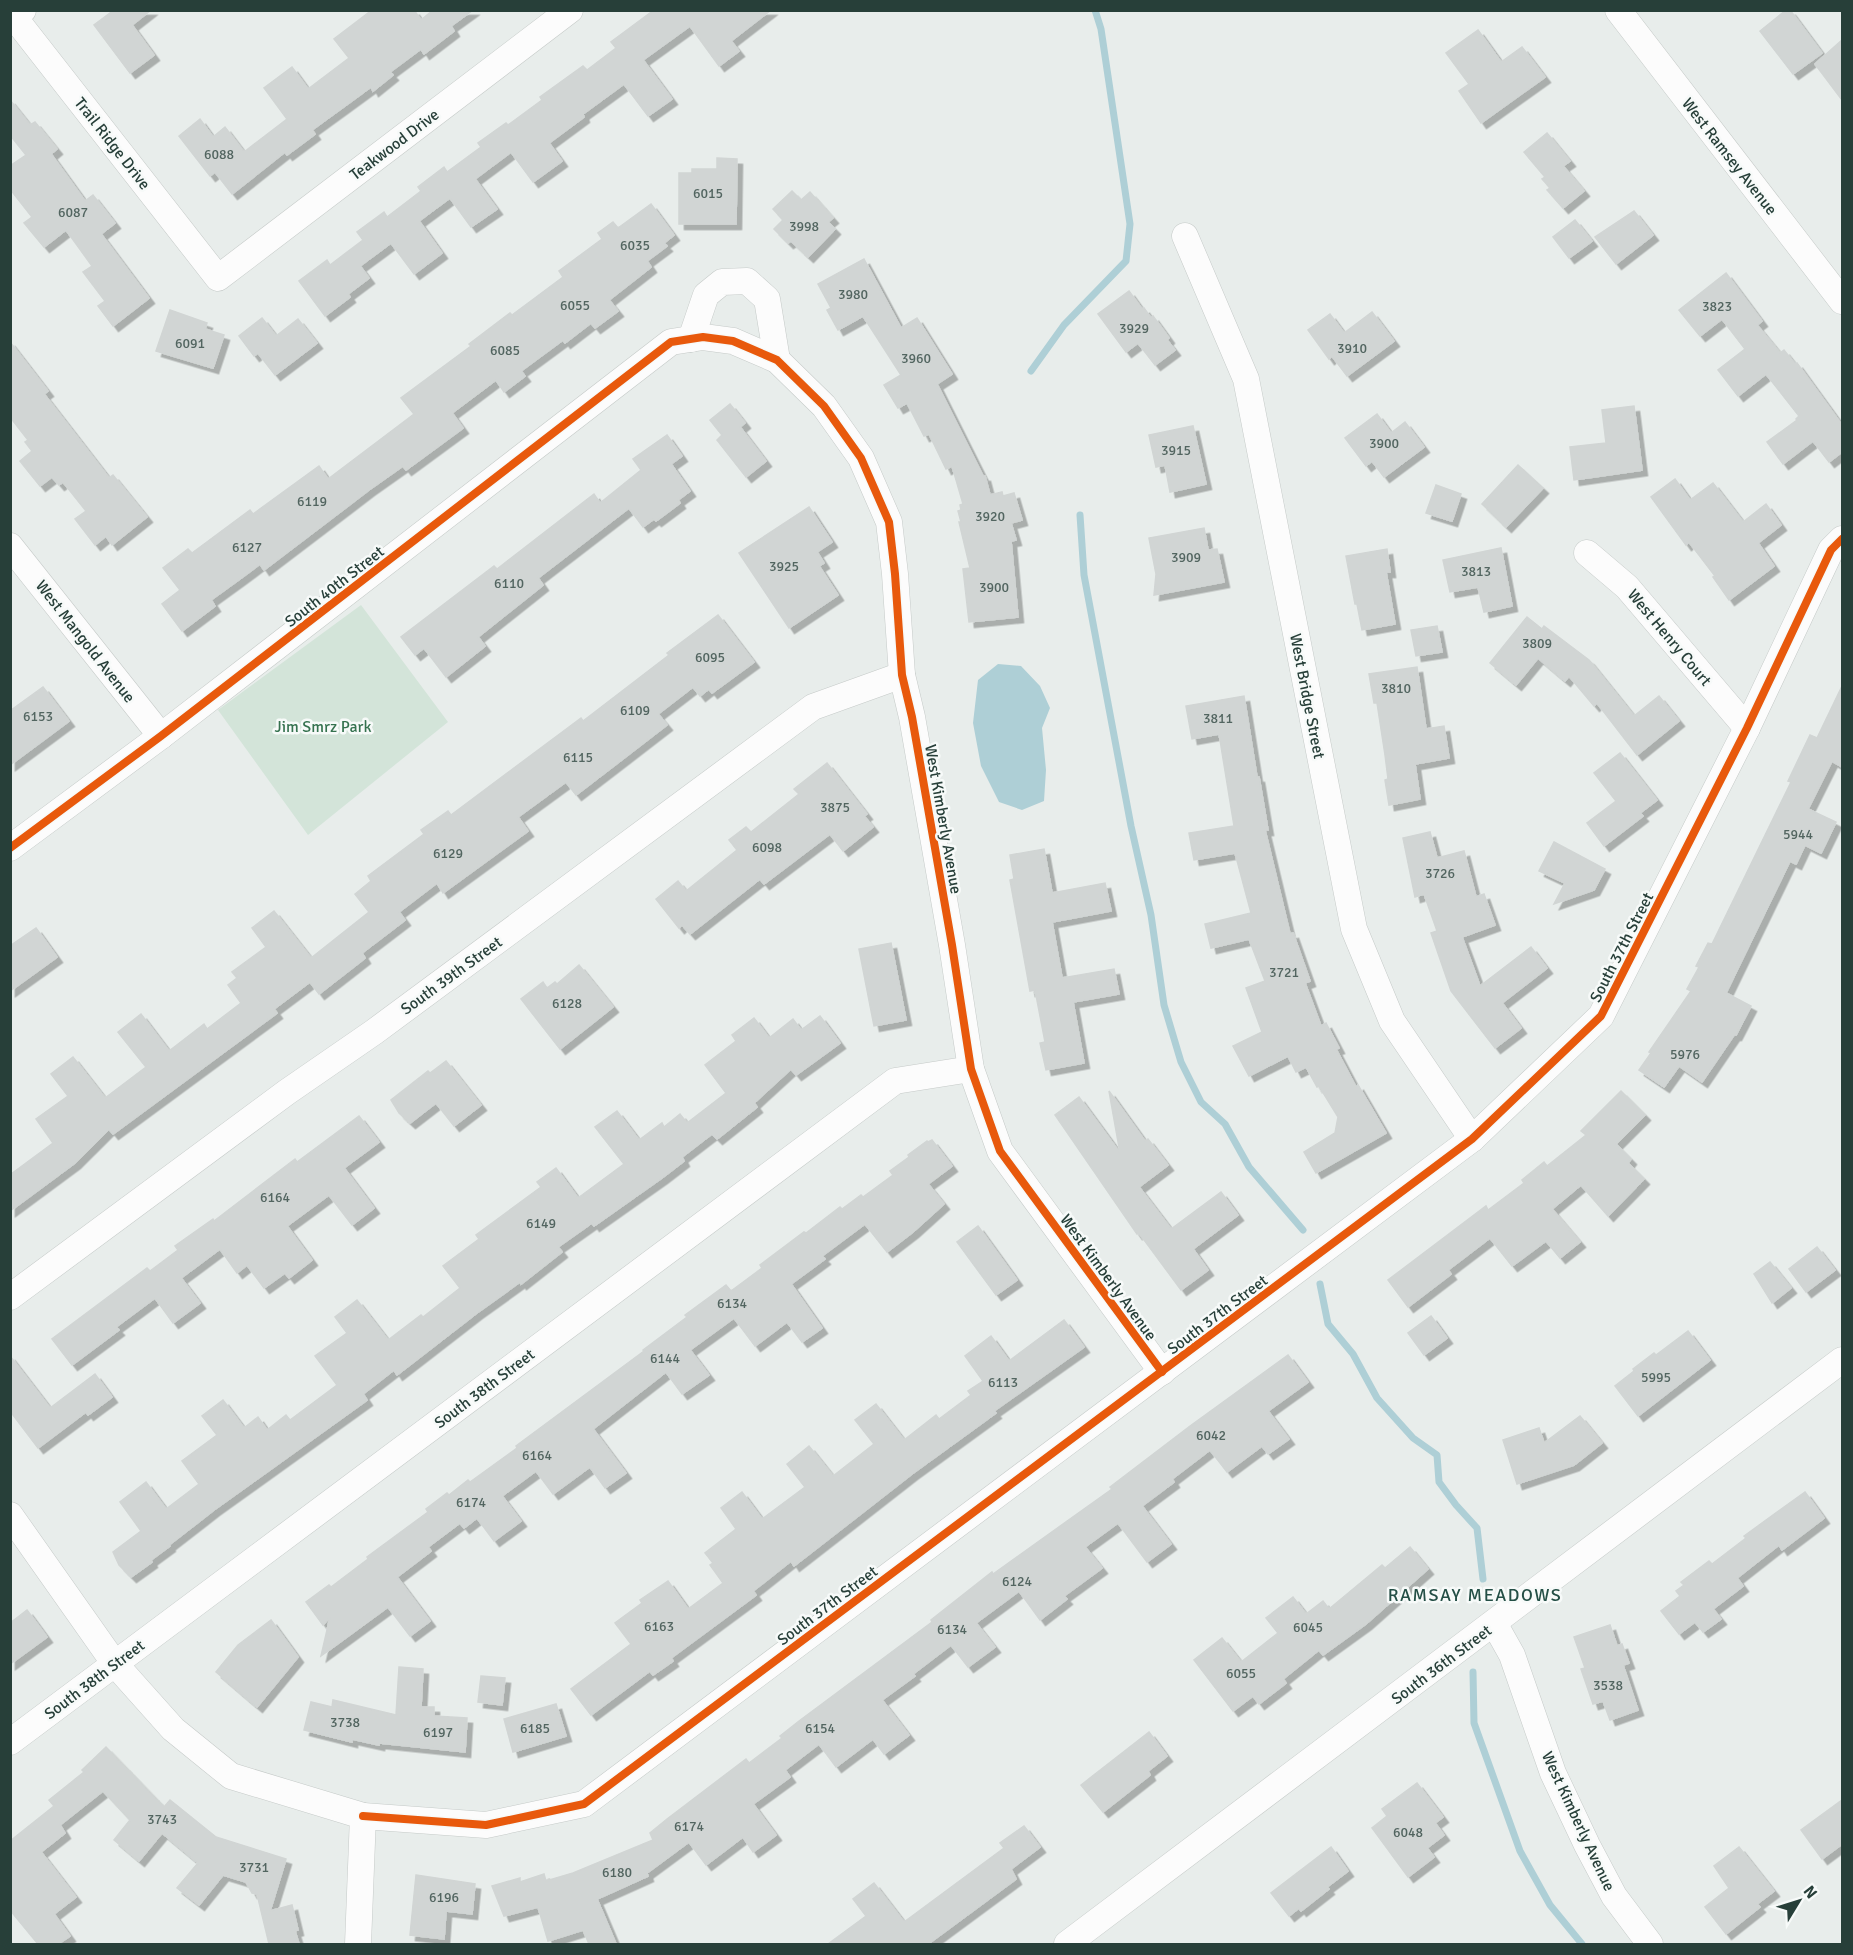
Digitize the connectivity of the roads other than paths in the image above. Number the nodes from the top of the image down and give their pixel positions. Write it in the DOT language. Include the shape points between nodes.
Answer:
graph roads {
  1 [pos="23,10"];
  2 [pos="570,10"];
  3 [pos="1618,10"];
  4 [pos="1185,236"];
  5 [pos="218,278"];
  6 [pos="1842,301"];
  7 [pos="681,340"];
  8 [pos="777,360"];
  9 [pos="1842,539"];
  10 [pos="10,546"];
  11 [pos="1587,553"];
  12 [pos="902,675"];
  13 [pos="1747,728"];
  14 [pos="161,736"];
  15 [pos="10,848"];
  16 [pos="971,1069"];
  17 [pos="1472,1139"];
  18 [pos="10,1297"];
  19 [pos="1842,1360"];
  20 [pos="1162,1372"];
  21 [pos="10,1515"];
  22 [pos="1494,1623"];
  23 [pos="115,1664"];
  24 [pos="10,1742"];
  25 [pos="363,1816"];
  26 [pos="358,1944"];
  27 [pos="1067,1944"];
  28 [pos="1650,1944"];
  1 -- 5 [label="street, Trail Ridge Drive" via="14,17"];
  2 -- 5 [label="street, Teakwood Drive"];
  3 -- 6 [label="street, West Ramsey Avenue"];
  4 -- 17 [label="street, West Bridge Street" via="1246,380 1354,929 1392,1021"];
  7 -- 8 [label="street, West Kimberly Avenue" via="703,337 733,341"];
  7 -- 8 [label="street" via="706,295 723,282 747,281 767,299"];
  7 -- 14 [label="street, South 40th Street"];
  8 -- 12 [label="street, West Kimberly Avenue" via="824,406 861,458 889,522"];
  9 -- 13 [label="street, South 37th Street" via="1832,550"];
  10 -- 14 [label="street, West Mangold Avenue"];
  11 -- 13 [label="street, West Henry Court" via="1628,587"];
  12 -- 16 [label="street, West Kimberly Avenue"];
  12 -- 18 [label="street, South 39th Street" via="813,707"];
  13 -- 17 [label="street, South 37th Street" via="1601,1016"];
  14 -- 15 [label="street, South 40th Street"];
  16 -- 20 [label="street, West Kimberly Avenue" via="1000,1151"];
  16 -- 23 [label="street, South 38th Street" via="895,1081"];
  17 -- 20 [label="street, South 37th Street"];
  19 -- 22 [label="street, South 36th Street"];
  20 -- 25 [label="street, South 37th Street" via="584,1804 486,1825"];
  21 -- 23 [label="street"];
  22 -- 27 [label="street, South 36th Street"];
  22 -- 28 [label="street, West Kimberly Avenue" via="1512,1655 1553,1773 1587,1845 1614,1896"];
  23 -- 24 [label="street, South 38th Street"];
  23 -- 25 [label="street" via="173,1729 231,1776"];
  25 -- 26 [label="street"];
}
